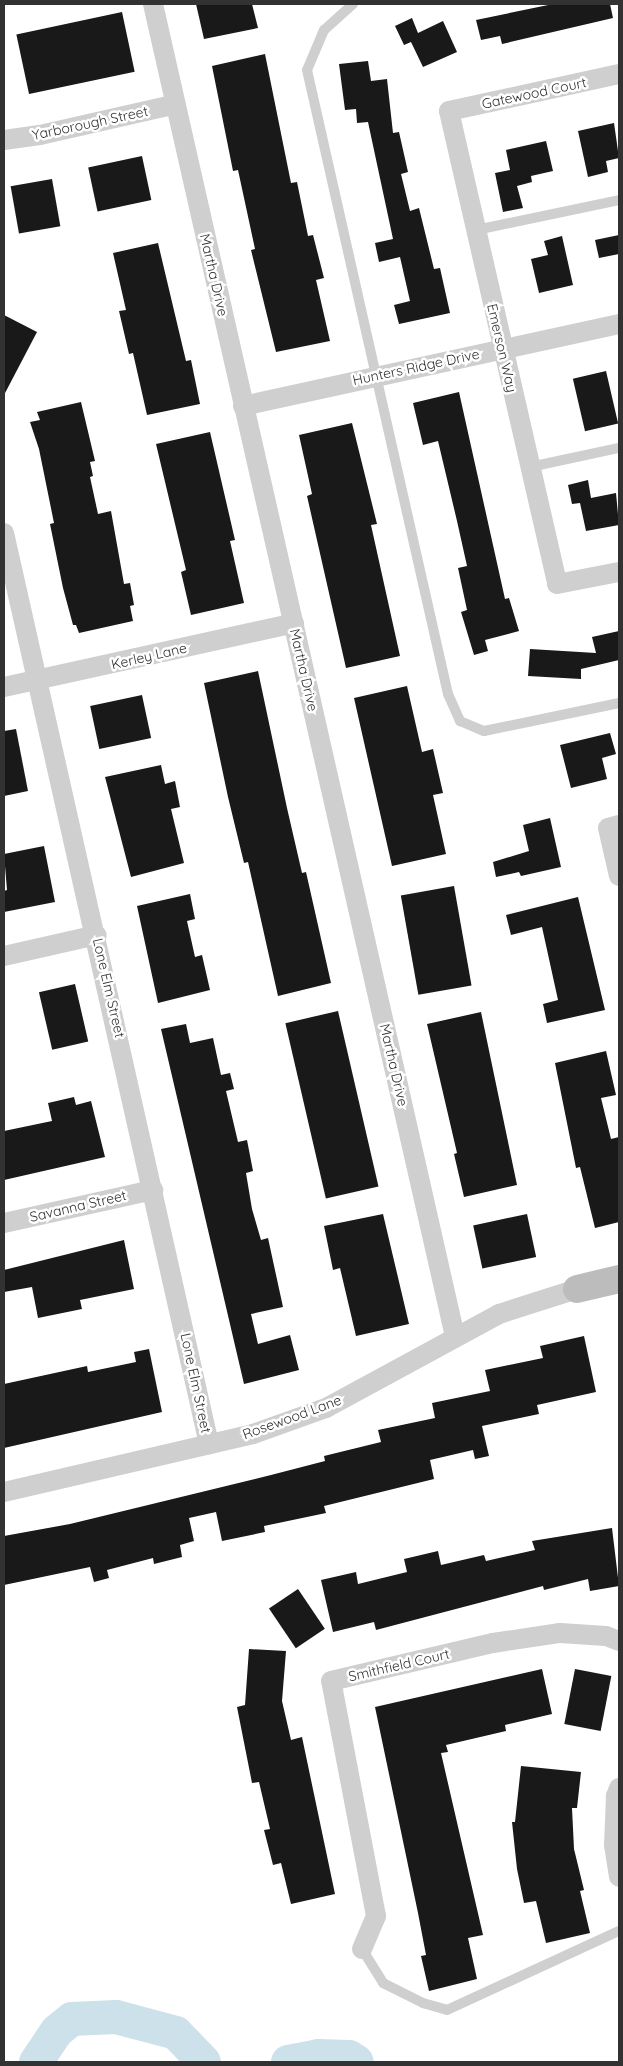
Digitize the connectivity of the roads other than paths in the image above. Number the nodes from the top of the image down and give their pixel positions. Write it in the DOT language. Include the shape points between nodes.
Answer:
graph roads {
  1 [pos="153,4"];
  2 [pos="353,4"];
  3 [pos="619,74"];
  4 [pos="176,104"];
  5 [pos="449,111"];
  6 [pos="4,140"];
  7 [pos="619,200"];
  8 [pos="476,230"];
  9 [pos="619,324"];
  10 [pos="502,348"];
  11 [pos="376,376"];
  12 [pos="244,406"];
  13 [pos="619,448"];
  14 [pos="530,467"];
  15 [pos="4,533"];
  16 [pos="619,572"];
  17 [pos="294,623"];
  18 [pos="38,680"];
  19 [pos="4,687"];
  20 [pos="619,703"];
  21 [pos="619,825"];
  22 [pos="619,876"];
  23 [pos="97,935"];
  24 [pos="4,956"];
  25 [pos="153,1190"];
  26 [pos="4,1223"];
  27 [pos="619,1279"];
  28 [pos="577,1289"];
  29 [pos="455,1337"];
  30 [pos="209,1444"];
  31 [pos="4,1492"];
  32 [pos="619,1641"];
  33 [pos="619,1788"];
  34 [pos="619,1877"];
  35 [pos="619,1931"];
  36 [pos="362,1949"];
  1 -- 4 [label="street, Martha Drive"];
  2 -- 11 [label="lane" via="324,30 307,70"];
  3 -- 5 [label="street, Gatewood Court"];
  4 -- 6 [label="street, Yarborough Street"];
  4 -- 12 [label="street, Martha Drive"];
  5 -- 8 [label="street, Emerson Way"];
  7 -- 8 [label="lane"];
  8 -- 10 [label="street, Emerson Way"];
  9 -- 10 [label="street, Hunters Ridge Drive"];
  10 -- 11 [label="street, Hunters Ridge Drive"];
  10 -- 14 [label="street, Emerson Way"];
  11 -- 12 [label="street, Hunters Ridge Drive"];
  11 -- 20 [label="lane" via="448,694 460,721 484,731"];
  12 -- 17 [label="street, Martha Drive"];
  13 -- 14 [label="lane"];
  14 -- 16 [label="street, Emerson Way" via="557,584"];
  15 -- 18 [label="street, Lone Elm Street"];
  17 -- 18 [label="street, Kerley Lane"];
  17 -- 29 [label="street, Martha Drive"];
  18 -- 19 [label="street, Kerley Lane"];
  18 -- 23 [label="street, Lone Elm Street"];
  21 -- 22 [label="street" via="608,828"];
  23 -- 24 [label="street"];
  23 -- 25 [label="street, Lone Elm Street"];
  25 -- 26 [label="street, Savanna Street"];
  25 -- 30 [label="street, Lone Elm Street"];
  27 -- 28 [label="street, Rosewood Lane"];
  28 -- 29 [label="street, Rosewood Lane" via="499,1314"];
  29 -- 30 [label="street, Rosewood Lane" via="397,1372 326,1408 253,1434"];
  30 -- 31 [label="street, Rosewood Lane"];
  32 -- 36 [label="street, Smithfield Court" via="606,1636 560,1633 493,1642 331,1681 376,1916"];
  33 -- 34 [label="street" via="614,1845"];
  35 -- 36 [label="lane" via="448,2010 423,2003 383,1982"];
}
